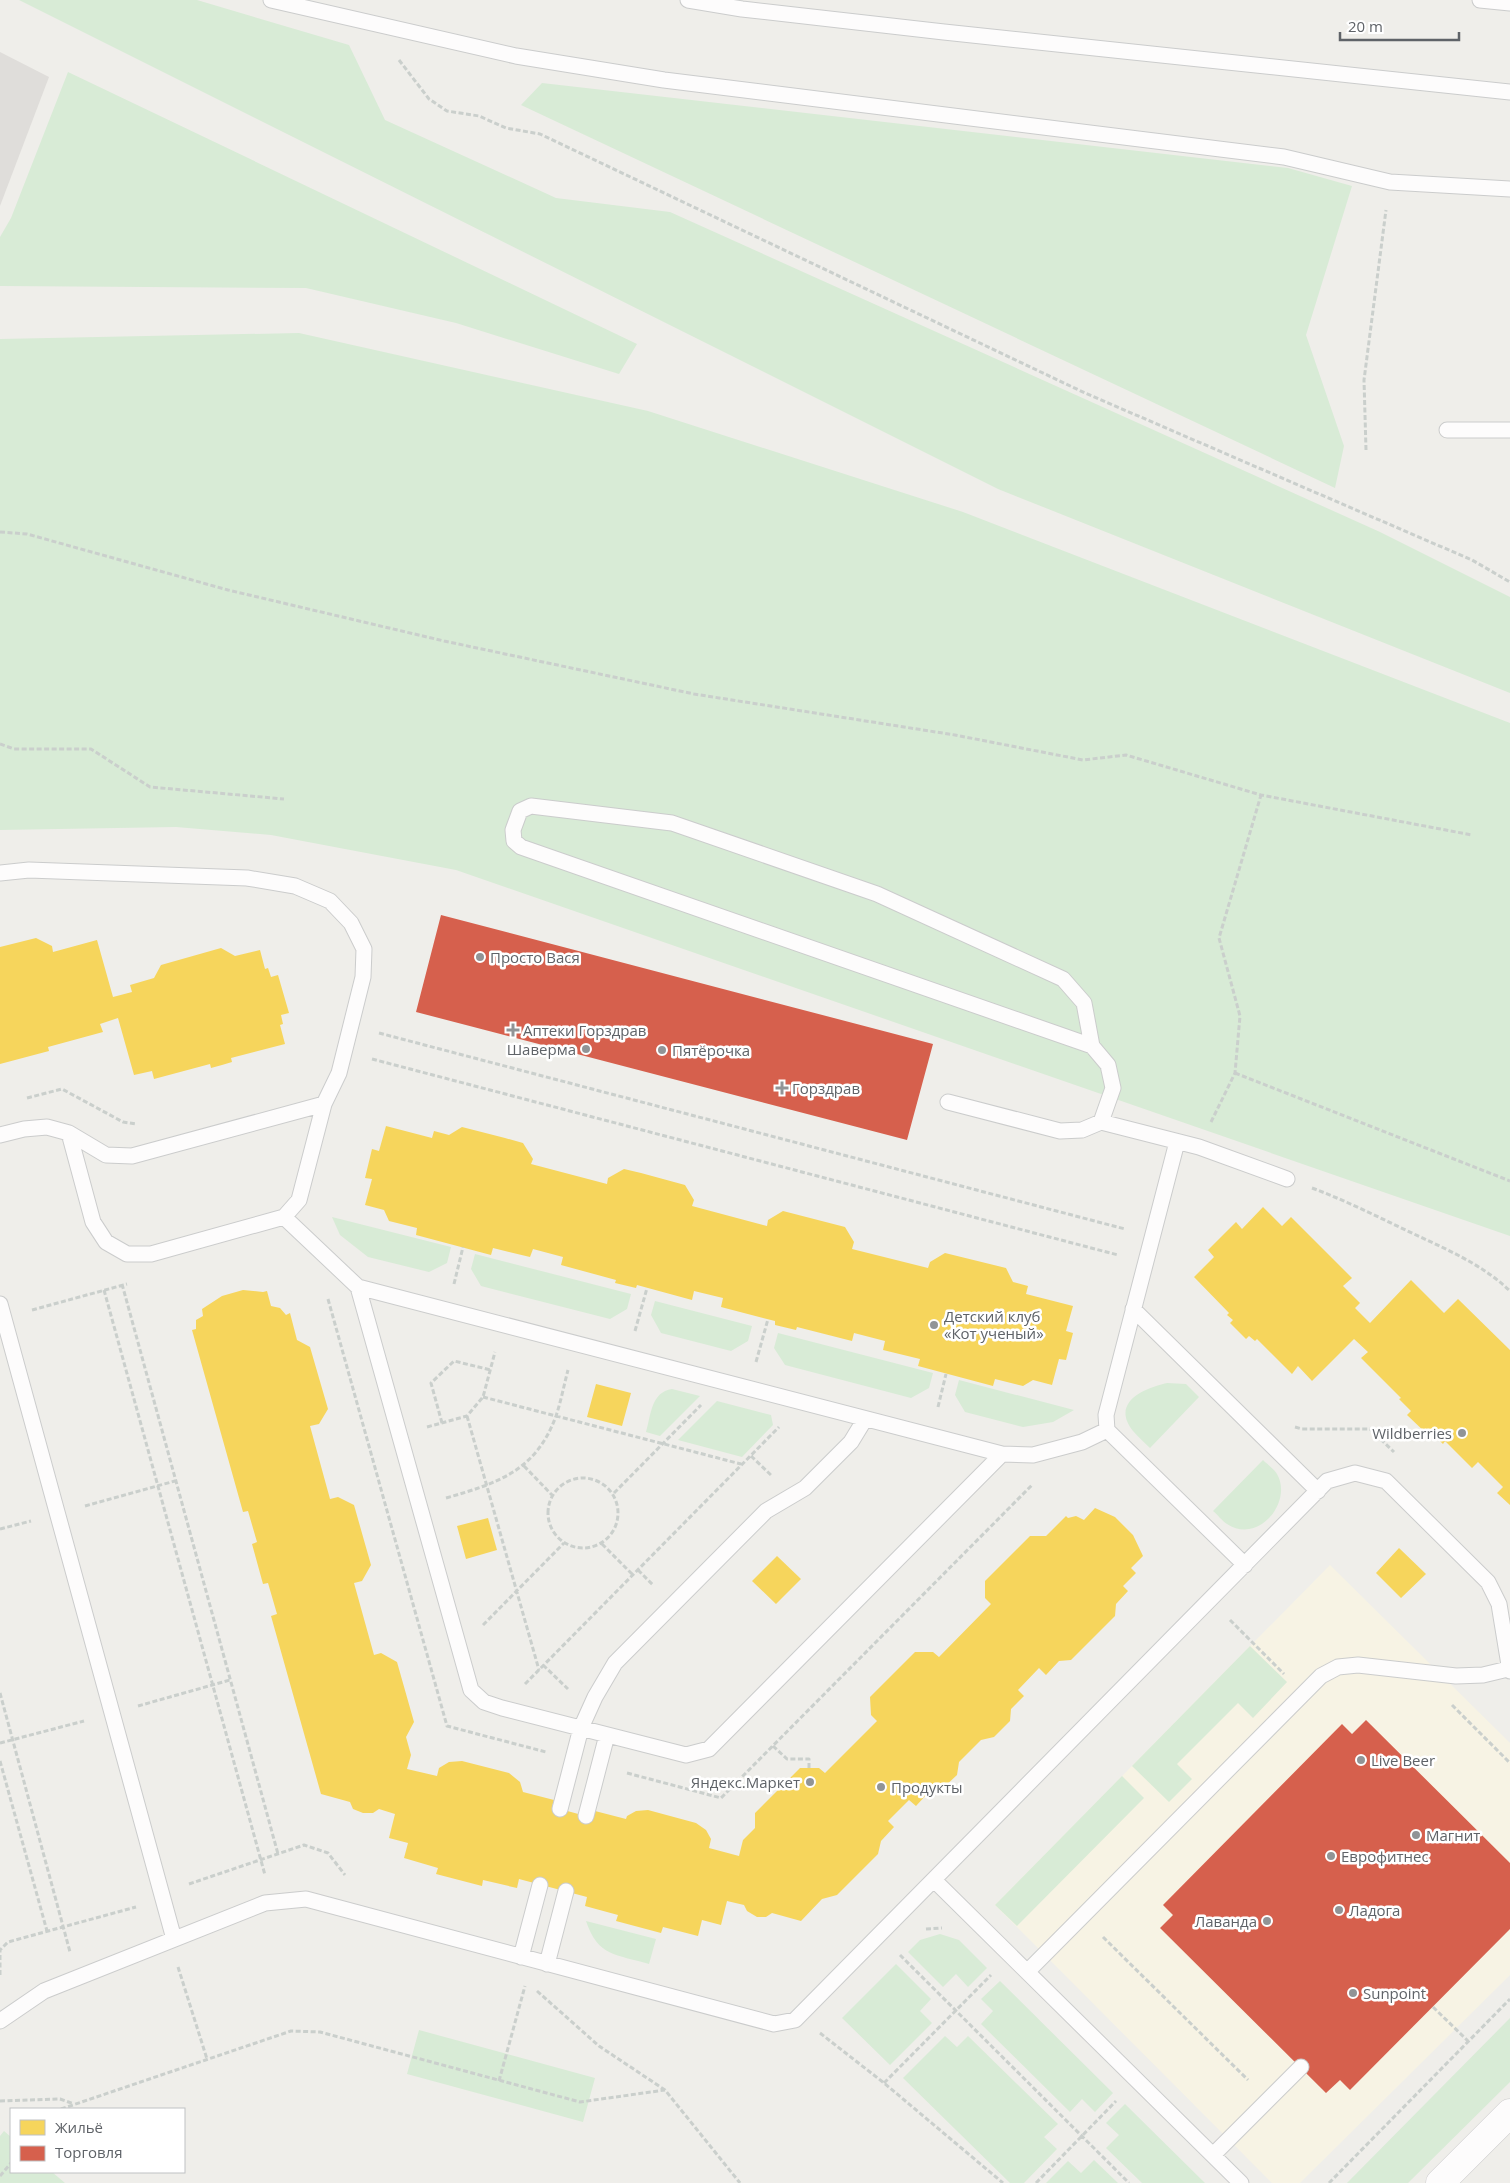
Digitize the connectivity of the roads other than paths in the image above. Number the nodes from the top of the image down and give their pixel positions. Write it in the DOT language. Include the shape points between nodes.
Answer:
graph roads {
  1 [pos="271,0"];
  2 [pos="688,0"];
  3 [pos="1480,0"];
  4 [pos="1510,3"];
  5 [pos="1510,92"];
  6 [pos="1510,189"];
  7 [pos="1447,430"];
  8 [pos="1510,430"];
  9 [pos="0,873"];
  10 [pos="1092,1046"];
  11 [pos="948,1102"];
  12 [pos="324,1104"];
  13 [pos="1101,1122"];
  14 [pos="68,1133"];
  15 [pos="0,1135"];
  16 [pos="1177,1142"];
  17 [pos="1287,1179"];
  18 [pos="284,1217"];
  19 [pos="358,1287"];
  20 [pos="0,1304"];
  21 [pos="1133,1309"];
  22 [pos="865,1419"];
  23 [pos="1107,1430"];
  24 [pos="1002,1454"];
  25 [pos="1318,1491"];
  26 [pos="1245,1565"];
  27 [pos="1509,1670"];
  28 [pos="581,1728"];
  29 [pos="607,1735"];
  30 [pos="560,1810"];
  31 [pos="586,1816"];
  32 [pos="934,1880"];
  33 [pos="540,1885"];
  34 [pos="566,1892"];
  35 [pos="174,1939"];
  36 [pos="521,1957"];
  37 [pos="547,1964"];
  38 [pos="1027,1972"];
  39 [pos="0,2021"];
  40 [pos="1300,2067"];
  41 [pos="1510,2113"];
  42 [pos="1213,2155"];
  43 [pos="1241,2183"];
  44 [pos="1440,2183"];
  1 -- 6 [label="lane" via="516,56 664,80 1284,157 1390,182"];
  2 -- 5 [label="lane" via="944,32"];
  3 -- 4 [label="lane"];
  7 -- 8 [label="lane"];
  9 -- 12 [label="lane" via="29,870 247,878 295,886 330,901 351,923 364,949 363,978 345,1052"];
  10 -- 10 [label="lane" via="1084,1003 1063,980 877,894 672,823 530,806 520,811 513,830 514,841 521,846"];
  10 -- 13 [label="lane" via="1108,1065 1113,1088"];
  11 -- 13 [label="lane" via="1060,1131 1082,1130"];
  12 -- 14 [label="lane" via="132,1156 106,1155"];
  12 -- 18 [label="lane" via="299,1200"];
  13 -- 16 [label="lane"];
  14 -- 15 [label="lane" via="47,1127"];
  14 -- 18 [label="lane" via="93,1222 106,1242 127,1254 151,1254"];
  16 -- 17 [label="lane"];
  16 -- 21 [label="lane"];
  18 -- 19 [label="lane"];
  19 -- 22 [label="lane"];
  19 -- 28 [label="lane" via="471,1690 484,1702"];
  20 -- 35 [label="lane"];
  21 -- 23 [label="lane" via="1106,1415"];
  21 -- 25 [label="lane"];
  22 -- 24 [label="lane"];
  22 -- 28 [label="lane" via="851,1442 805,1488 766,1511 615,1663"];
  23 -- 24 [label="lane" via="1082,1442 1033,1455"];
  23 -- 26 [label="lane"];
  24 -- 29 [label="lane" via="709,1749 686,1755"];
  25 -- 26 [label="lane"];
  25 -- 27 [label="lane" via="1327,1481 1355,1474 1386,1481 1488,1582 1499,1604"];
  26 -- 32 [label="lane"];
  27 -- 38 [label="lane" via="1456,1676 1358,1665 1338,1667 1321,1676"];
  28 -- 29 [label="lane"];
  28 -- 30 [label="lane"];
  29 -- 31 [label="lane"];
  32 -- 37 [label="lane" via="795,2020 774,2024"];
  32 -- 38 [label="lane"];
  33 -- 36 [label="lane"];
  34 -- 37 [label="lane"];
  35 -- 36 [label="lane" via="265,1903 306,1899"];
  35 -- 39 [label="lane" via="44,1991"];
  36 -- 37 [label="lane"];
  38 -- 42 [label="lane"];
  40 -- 42 [label="lane"];
  41 -- 44 [label="street"];
  42 -- 43 [label="lane"];
}
